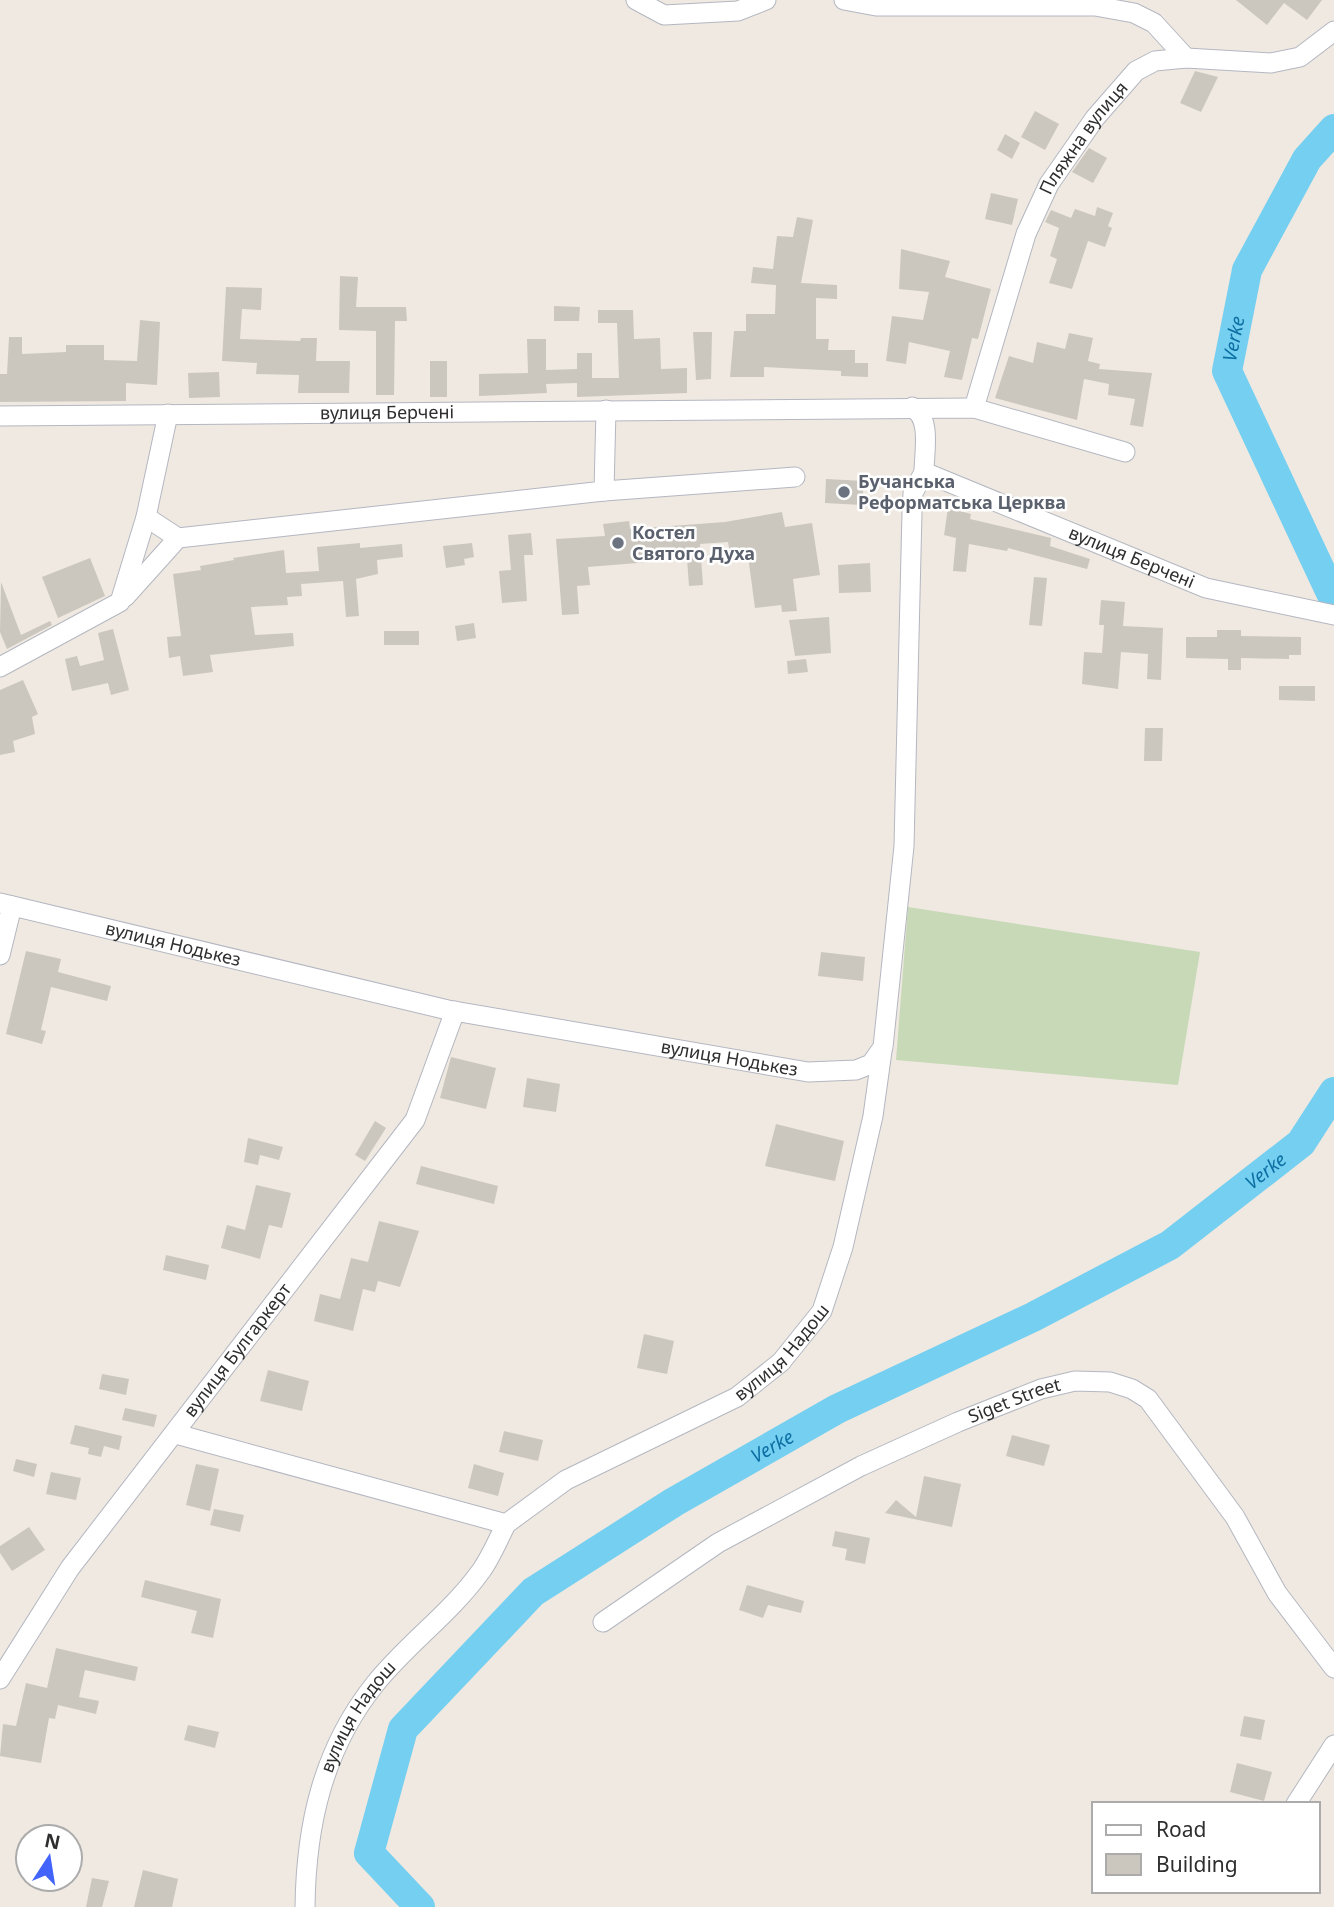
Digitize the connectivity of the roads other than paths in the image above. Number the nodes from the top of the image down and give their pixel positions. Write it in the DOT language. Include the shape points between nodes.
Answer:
graph roads {
  1 [pos="636,0"];
  2 [pos="766,0"];
  3 [pos="844,0"];
  4 [pos="1334,31"];
  5 [pos="1186,58"];
  6 [pos="912,407"];
  7 [pos="974,408"];
  8 [pos="606,410"];
  9 [pos="168,414"];
  10 [pos="0,416"];
  11 [pos="1125,452"];
  12 [pos="924,472"];
  13 [pos="795,478"];
  14 [pos="604,491"];
  15 [pos="146,517"];
  16 [pos="178,538"];
  17 [pos="120,602"];
  18 [pos="1334,615"];
  19 [pos="0,667"];
  20 [pos="6,904"];
  21 [pos="0,955"];
  22 [pos="456,1011"];
  23 [pos="883,1047"];
  24 [pos="176,1434"];
  25 [pos="506,1524"];
  26 [pos="603,1622"];
  27 [pos="1334,1668"];
  28 [pos="0,1679"];
  29 [pos="1334,1745"];
  30 [pos="1297,1802"];
  31 [pos="304,1907"];
  1 -- 2 [label="street" via="664,15 738,12"];
  3 -- 5 [label="street" via="876,6 1095,6 1134,13 1154,23"];
  4 -- 5 [label="street, Пляжна вулиця" via="1300,57 1271,63"];
  5 -- 7 [label="street, Пляжна вулиця" via="1155,61 1136,71 1095,118 1049,184 1026,234"];
  6 -- 7 [label="street, вулиця Берчені"];
  6 -- 8 [label="street, вулиця Берчені"];
  6 -- 12 [label="street" via="925,420"];
  7 -- 11 [label="street, вулиця Берчені"];
  8 -- 9 [label="street, вулиця Берчені"];
  8 -- 14 [label="street"];
  9 -- 10 [label="street, вулиця Берчені"];
  9 -- 15 [label="street"];
  12 -- 18 [label="street, вулиця Берчені" via="1206,588"];
  12 -- 23 [label="street" via="912,502 904,846"];
  13 -- 14 [label="street"];
  14 -- 16 [label="street"];
  15 -- 16 [label="street"];
  15 -- 17 [label="street"];
  16 -- 17 [label="street"];
  17 -- 19 [label="street"];
  20 -- 21 [label="street"];
  20 -- 22 [label="street, вулиця Нодькез"];
  22 -- 23 [label="street, вулиця Нодькез" via="808,1072 856,1070 871,1064"];
  22 -- 24 [label="street, вулиця Булгаркерт" via="415,1120"];
  23 -- 25 [label="street, вулиця Надош" via="873,1116 843,1247 822,1311 781,1362 737,1398 566,1480"];
  24 -- 25 [label="street"];
  24 -- 28 [label="street, вулиця Булгаркерт" via="70,1568"];
  25 -- 31 [label="street, вулиця Надош" via="481,1572 375,1684 340,1737 321,1783 306,1854"];
  26 -- 27 [label="street, Siget Street" via="718,1543 861,1466 1041,1389 1093,1380 1132,1389 1148,1399 1236,1517 1277,1593"];
  29 -- 30 [label="street"];
}
